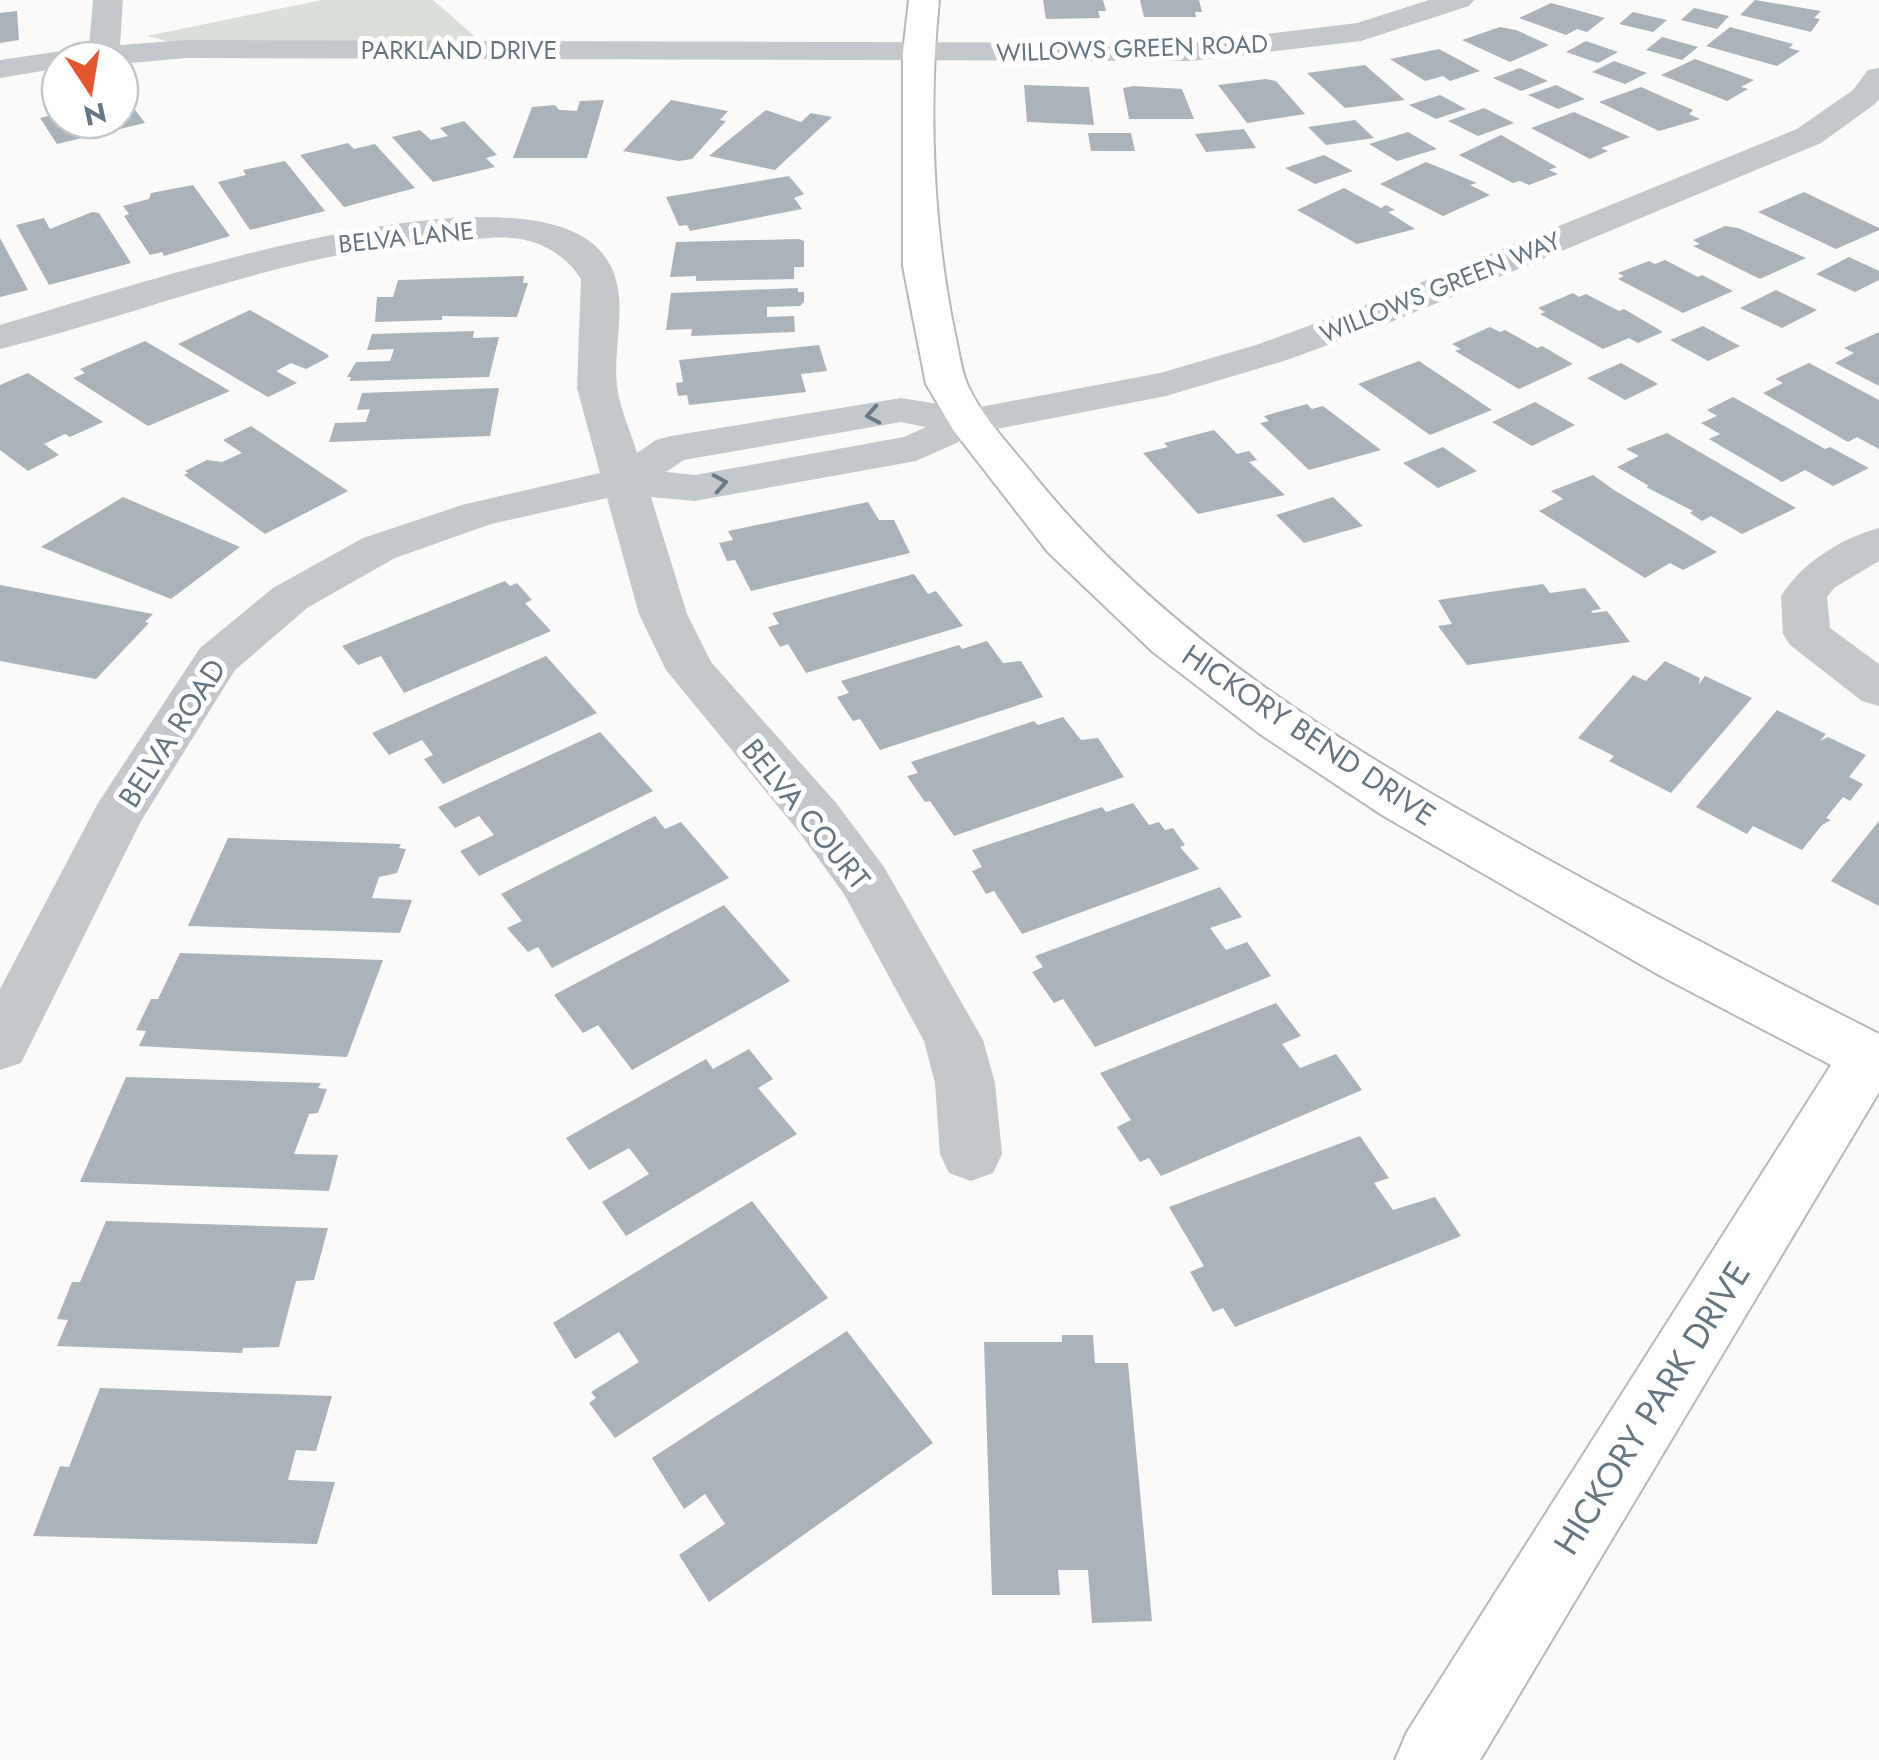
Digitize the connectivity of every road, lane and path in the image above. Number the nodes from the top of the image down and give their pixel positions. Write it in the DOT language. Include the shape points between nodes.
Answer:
graph roads {
  1 [pos="108,0"];
  2 [pos="924,0"];
  3 [pos="1459,0"];
  4 [pos="1309,8"];
  5 [pos="1342,35"];
  6 [pos="106,40"];
  7 [pos="140,52"];
  8 [pos="918,52"];
  9 [pos="40,63"];
  10 [pos="0,69"];
  11 [pos="1879,76"];
  12 [pos="0,337"];
  13 [pos="969,422"];
  14 [pos="624,481"];
  15 [pos="1879,542"];
  16 [pos="1879,689"];
  17 [pos="0,1046"];
  18 [pos="1874,1059"];
  19 [pos="971,1154"];
  20 [pos="1436,1760"];
  1 -- 6 [label="street"];
  2 -- 8 [label="street, HICKORY BEND DRIVE"];
  3 -- 5 [label="street, WILLOWS GREEN ROAD"];
  4 -- 5 [label="street"];
  5 -- 8 [label="street, WILLOWS GREEN ROAD" via="1191,52"];
  7 -- 8 [label="street, PARKLAND DRIVE"];
  8 -- 13 [label="street, HICKORY BEND DRIVE" via="922,266 946,384"];
  9 -- 10 [label="street, PARKLAND DRIVE"];
  11 -- 13 [label="street, WILLOWS GREEN WAY" via="1864,97 1809,136 1382,312 1166,384"];
  12 -- 14 [label="street, BELVA LANE" via="313,248 414,232 520,228 562,241 587,258 600,279 597,388"];
  13 -- 14 [label="street, BELVA ROAD" via="916,448 695,488"];
  13 -- 18 [label="street, HICKORY BEND DRIVE" via="1064,542 1170,641 1278,722 1401,802 1679,959"];
  14 -- 17 [label="street, BELVA ROAD" via="478,514 379,548 290,598 217,659 118,817"];
  14 -- 19 [label="street, BELVA COURT" via="663,614 690,670 865,881 953,1040 965,1083"];
  15 -- 16 [label="street" via="1818,578 1804,596 1807,634"];
  18 -- 20 [label="street, HICKORY PARK DRIVE"];
}
